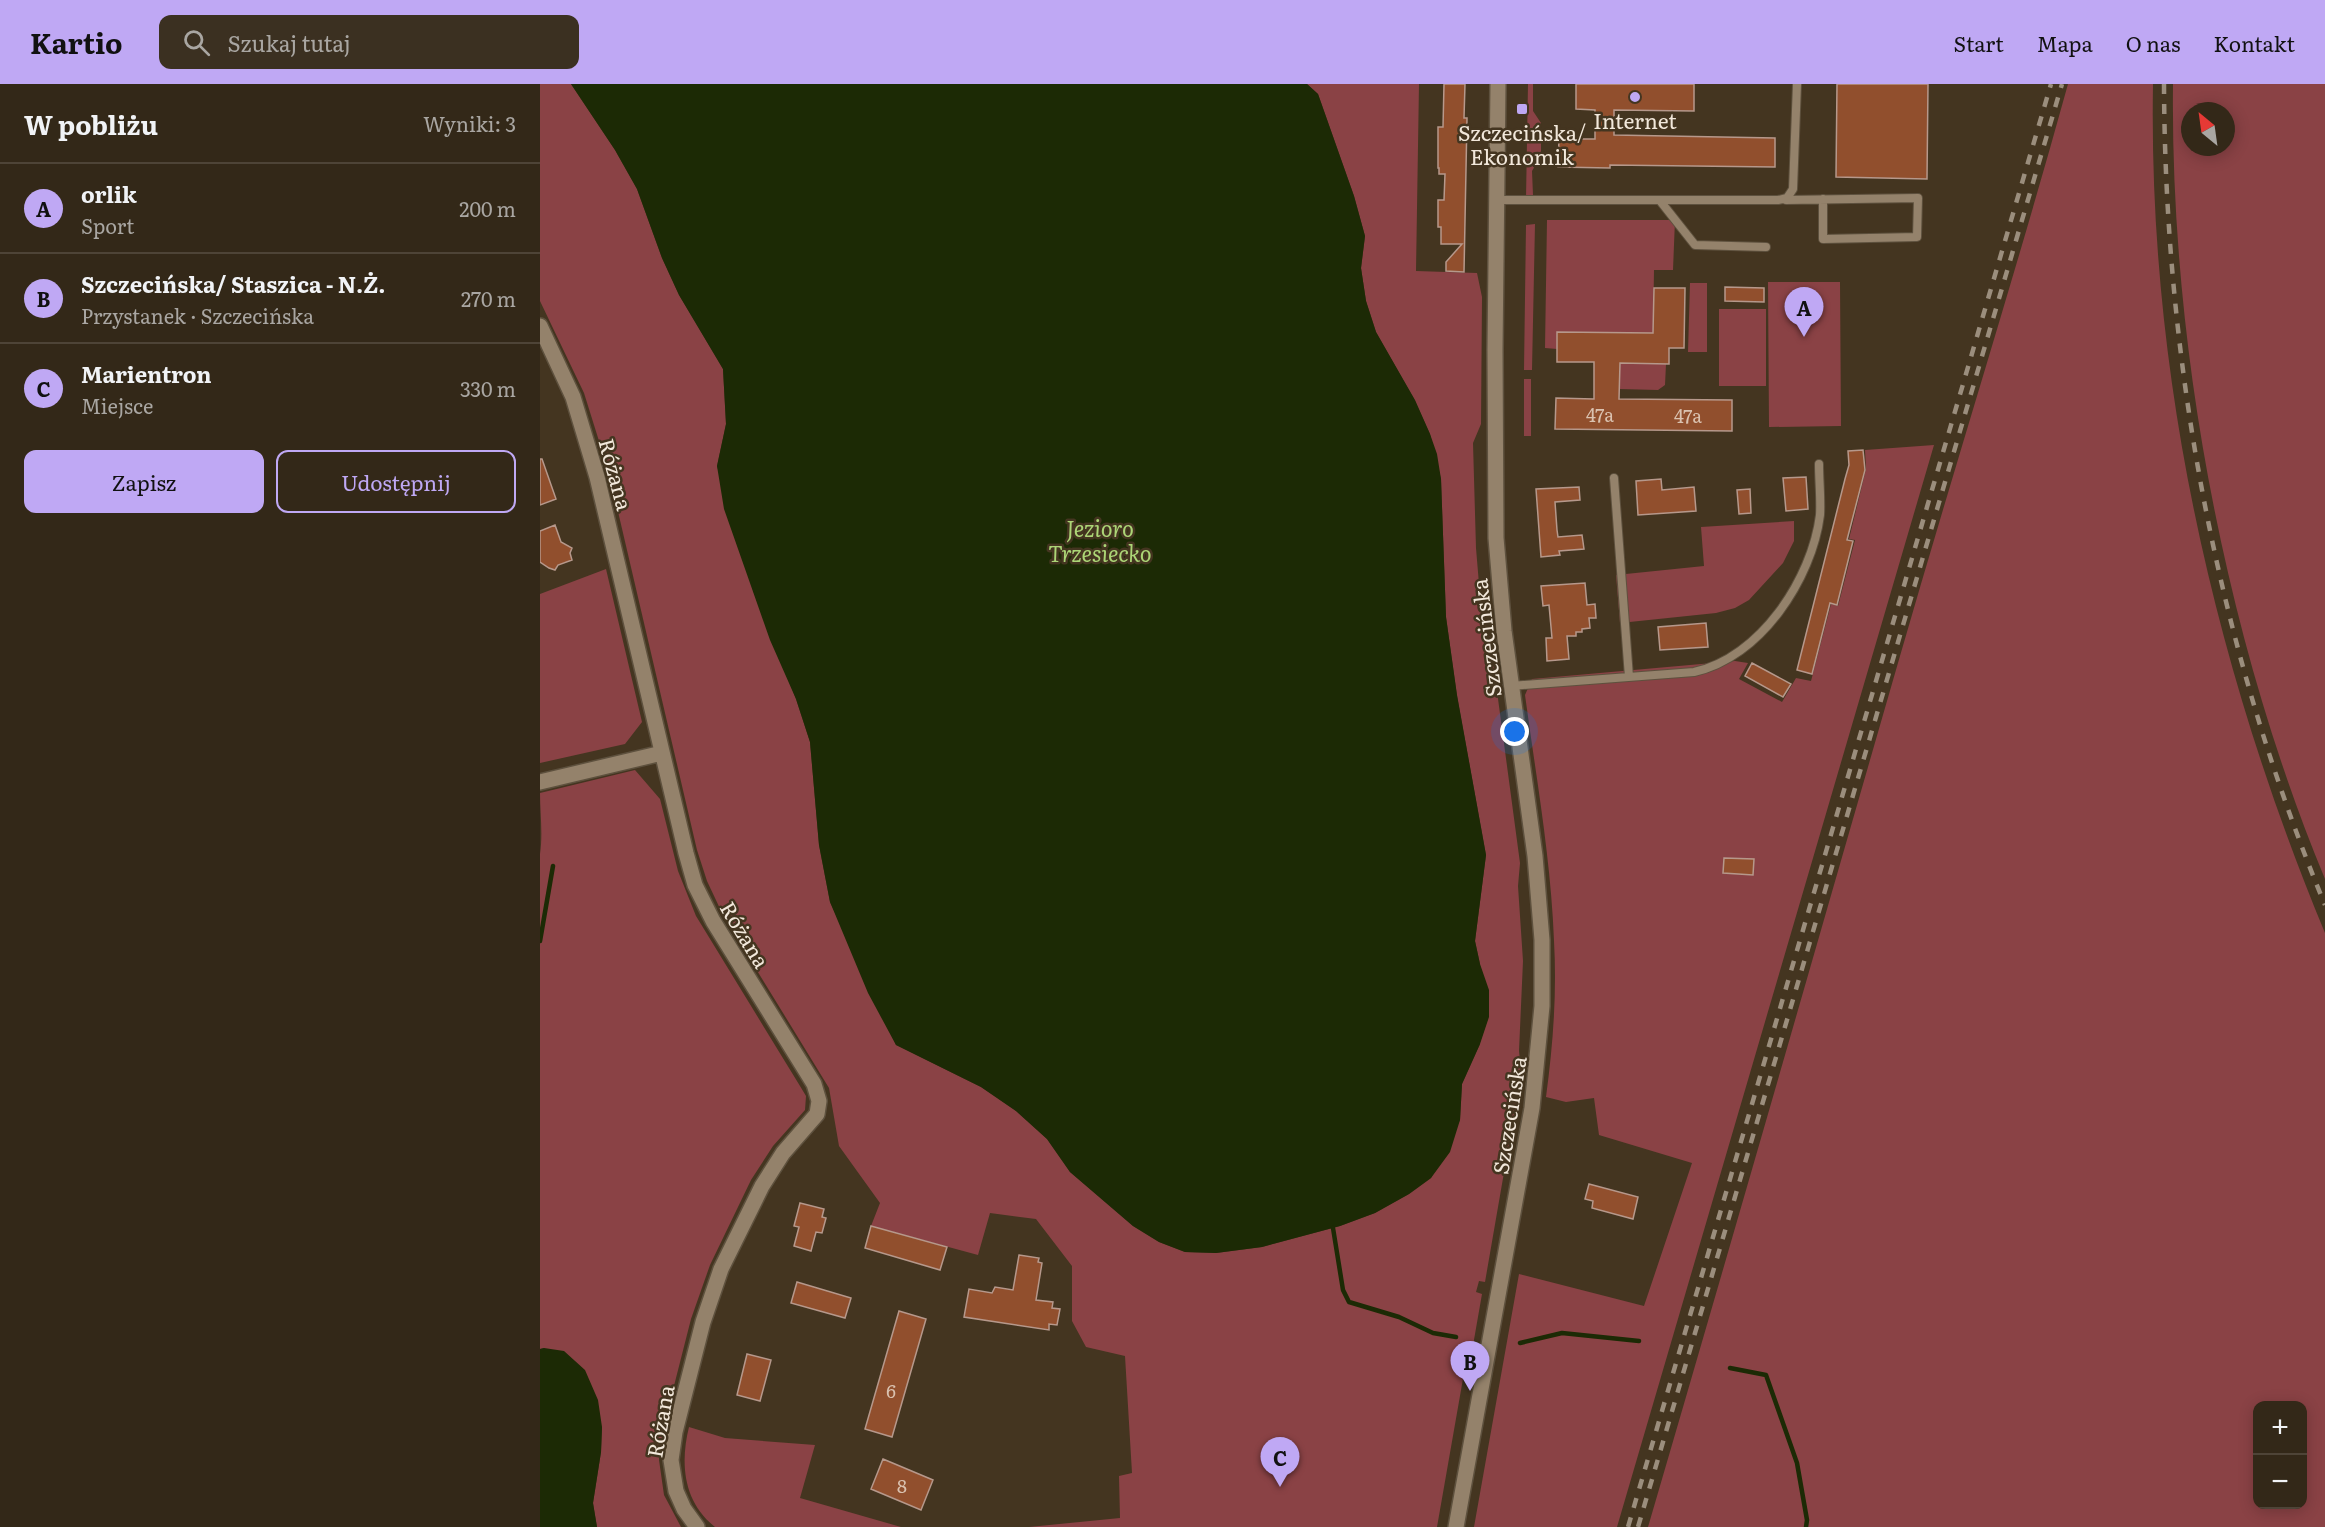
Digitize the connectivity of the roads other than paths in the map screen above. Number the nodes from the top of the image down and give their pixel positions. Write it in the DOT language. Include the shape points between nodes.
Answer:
graph roads {
  1 [pos="1498,84"];
  2 [pos="1797,84"];
  3 [pos="1793,189"];
  4 [pos="1497,200"];
  5 [pos="1778,200"];
  6 [pos="1807,200"];
  7 [pos="1823,200"];
  8 [pos="1661,202"];
  9 [pos="1766,247"];
  10 [pos="540,326"];
  11 [pos="1819,464"];
  12 [pos="1614,478"];
  13 [pos="1629,677"];
  14 [pos="1511,686"];
  15 [pos="662,753"];
  16 [pos="540,782"];
  17 [pos="697,1527"];
  18 [pos="1456,1527"];
  1 -- 4 [label="street, Szczecińska"];
  2 -- 3 [label="lane"];
  3 -- 5 [label="lane" via="1790,196"];
  3 -- 6 [label="lane" via="1797,196"];
  4 -- 8 [label="lane"];
  4 -- 14 [label="street, Szczecińska" via="1495,502"];
  5 -- 6 [label="lane"];
  5 -- 8 [label="lane"];
  6 -- 7 [label="lane"];
  7 -- 7 [label="lane" via="1918,198 1917,237 1823,238"];
  8 -- 9 [label="lane" via="1695,245"];
  10 -- 15 [label="street, Różana" via="573,397 597,477"];
  11 -- 13 [label="lane" via="1820,515 1811,551 1805,571 1778,614 1733,655 1711,668"];
  12 -- 13 [label="lane"];
  13 -- 14 [label="lane"];
  14 -- 18 [label="street, Szczecińska" via="1535,856 1542,940 1540,1042 1534,1096"];
  15 -- 16 [label="street"];
  15 -- 17 [label="street, Różana" via="689,868 702,901 811,1079 819,1101 814,1119 783,1153 762,1186 721,1269 703,1322 671,1460 676,1491"];
}
